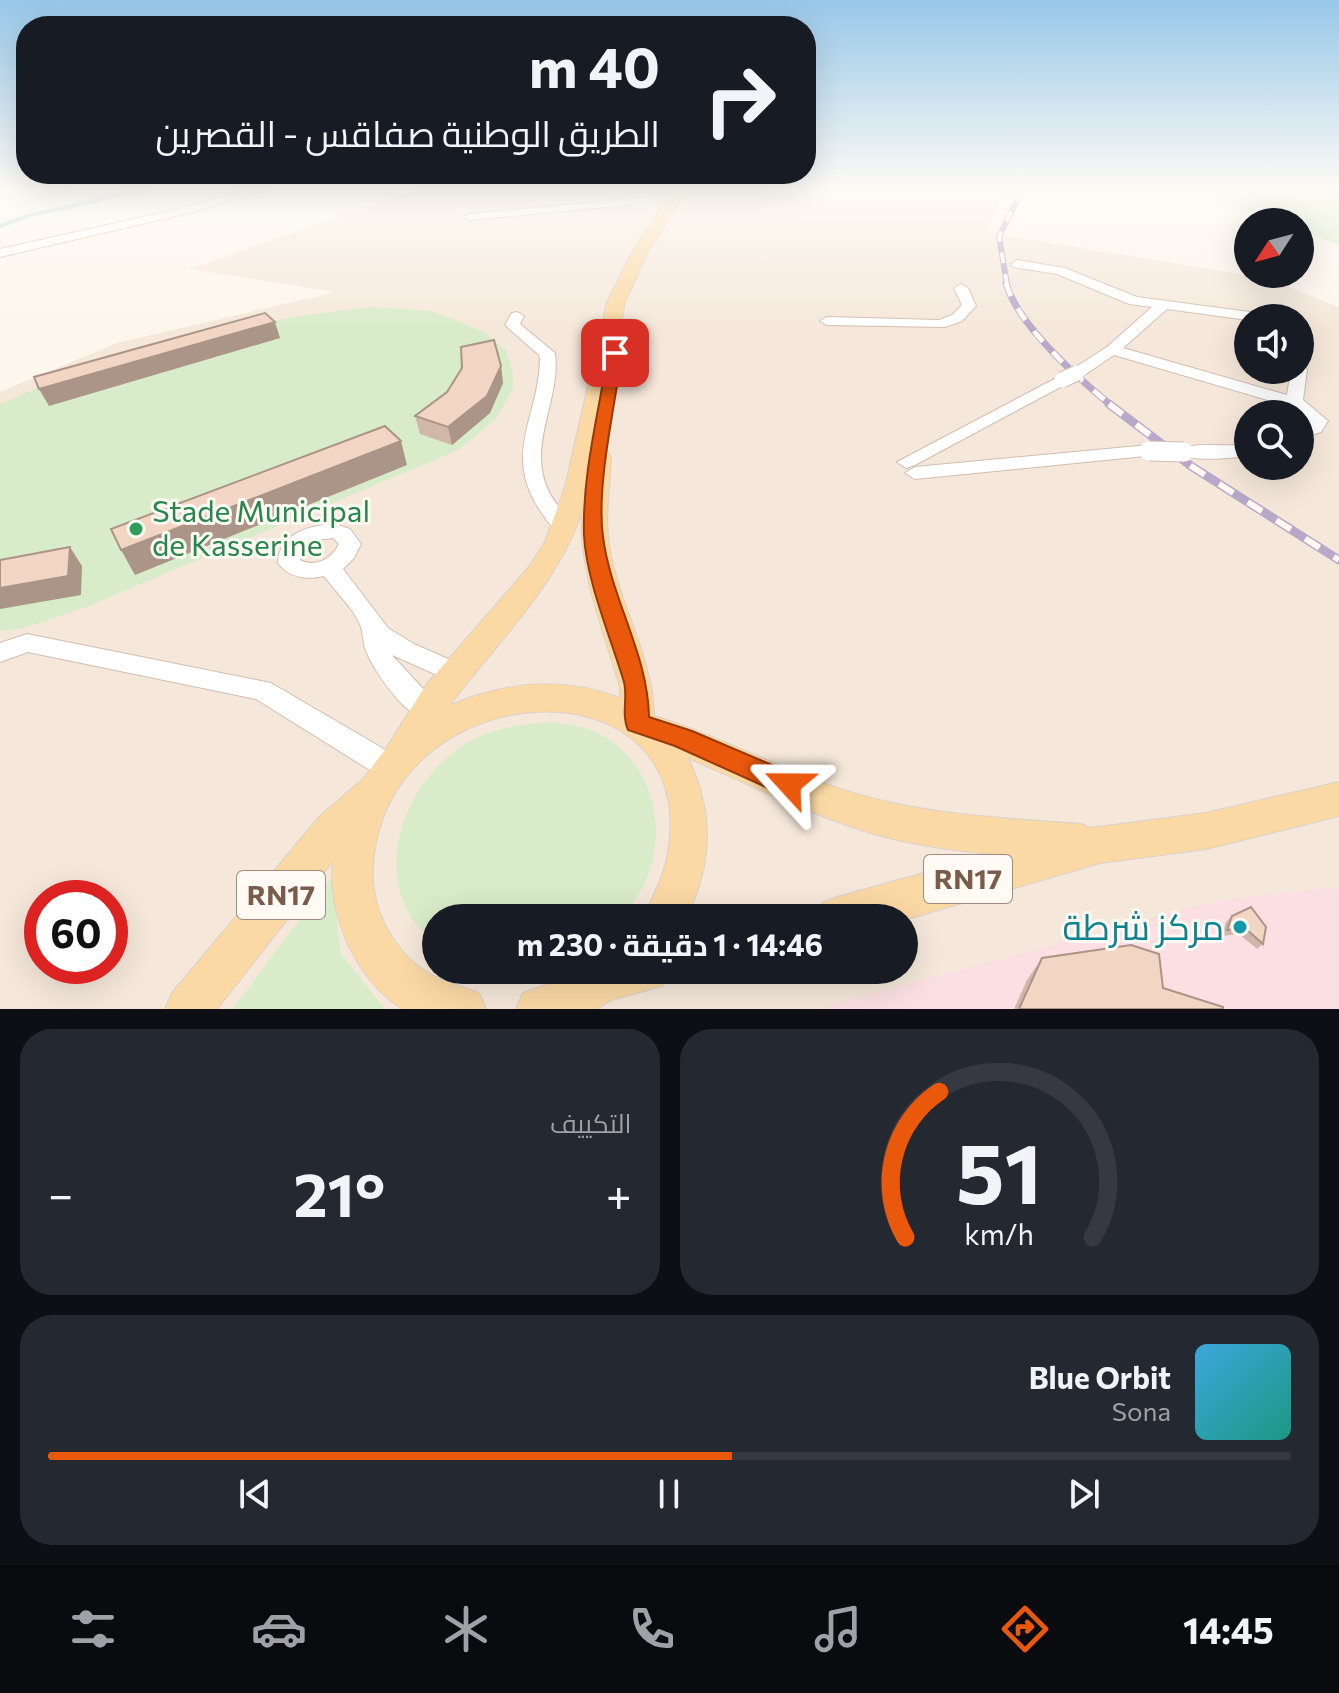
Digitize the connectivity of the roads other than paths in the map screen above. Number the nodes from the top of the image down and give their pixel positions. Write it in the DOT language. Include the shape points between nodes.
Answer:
graph roads {
  1 [pos="74,236"];
  2 [pos="650,236"];
  3 [pos="657,236"];
  4 [pos="0,253"];
  5 [pos="1017,264"];
  6 [pos="961,288"];
  7 [pos="1162,306"];
  8 [pos="1234,312"];
  9 [pos="517,316"];
  10 [pos="827,321"];
  11 [pos="1112,350"];
  12 [pos="1287,400"];
  13 [pos="1234,452"];
  14 [pos="565,528"];
  15 [pos="329,567"];
  16 [pos="372,624"];
  17 [pos="27,643"];
  18 [pos="0,653"];
  19 [pos="0,669"];
  20 [pos="455,673"];
  21 [pos="427,711"];
  22 [pos="640,725"];
  23 [pos="389,772"];
  24 [pos="1339,799"];
  25 [pos="1100,844"];
  26 [pos="672,904"];
  27 [pos="887,904"];
  28 [pos="602,984"];
  29 [pos="188,1009"];
  30 [pos="463,1009"];
  31 [pos="539,1009"];
  1 -- 4 [label="street"];
  2 -- 14 [label="main road" via="631,263 610,320 578,487"];
  3 -- 22 [label="main road" via="619,329 596,483 594,537 637,687"];
  5 -- 7 [label="street" via="1060,271 1134,301"];
  6 -- 10 [label="street" via="969,306 940,324"];
  7 -- 8 [label="street"];
  7 -- 11 [label="street"];
  9 -- 14 [label="street" via="512,325 547,353 550,367 529,465 546,509"];
  11 -- 12 [label="street"];
  11 -- 13 [label="street, bridge" via="911,467 1149,451"];
  14 -- 20 [label="main road" via="538,575"];
  15 -- 16 [label="street"];
  16 -- 20 [label="street" via="391,643"];
  16 -- 21 [label="street" via="383,664"];
  17 -- 18 [label="street"];
  17 -- 19 [label="street"];
  17 -- 23 [label="street" via="262,690"];
  20 -- 21 [label="main road"];
  21 -- 23 [label="main road"];
  22 -- 23 [label="main road" via="601,703 560,694 519,697 476,709 435,732"];
  22 -- 25 [label="main road, RN17" via="683,738 848,809 941,830"];
  22 -- 26 [label="main road" via="670,758 687,796 691,842"];
  23 -- 29 [label="main road, RN17" via="334,829"];
  23 -- 30 [label="main road" via="357,836 353,891 370,944 409,987"];
  24 -- 25 [label="main road, RN17" via="1206,831"];
  25 -- 27 [label="main road, RN17"];
  28 -- 31 [label="main road"];
}
